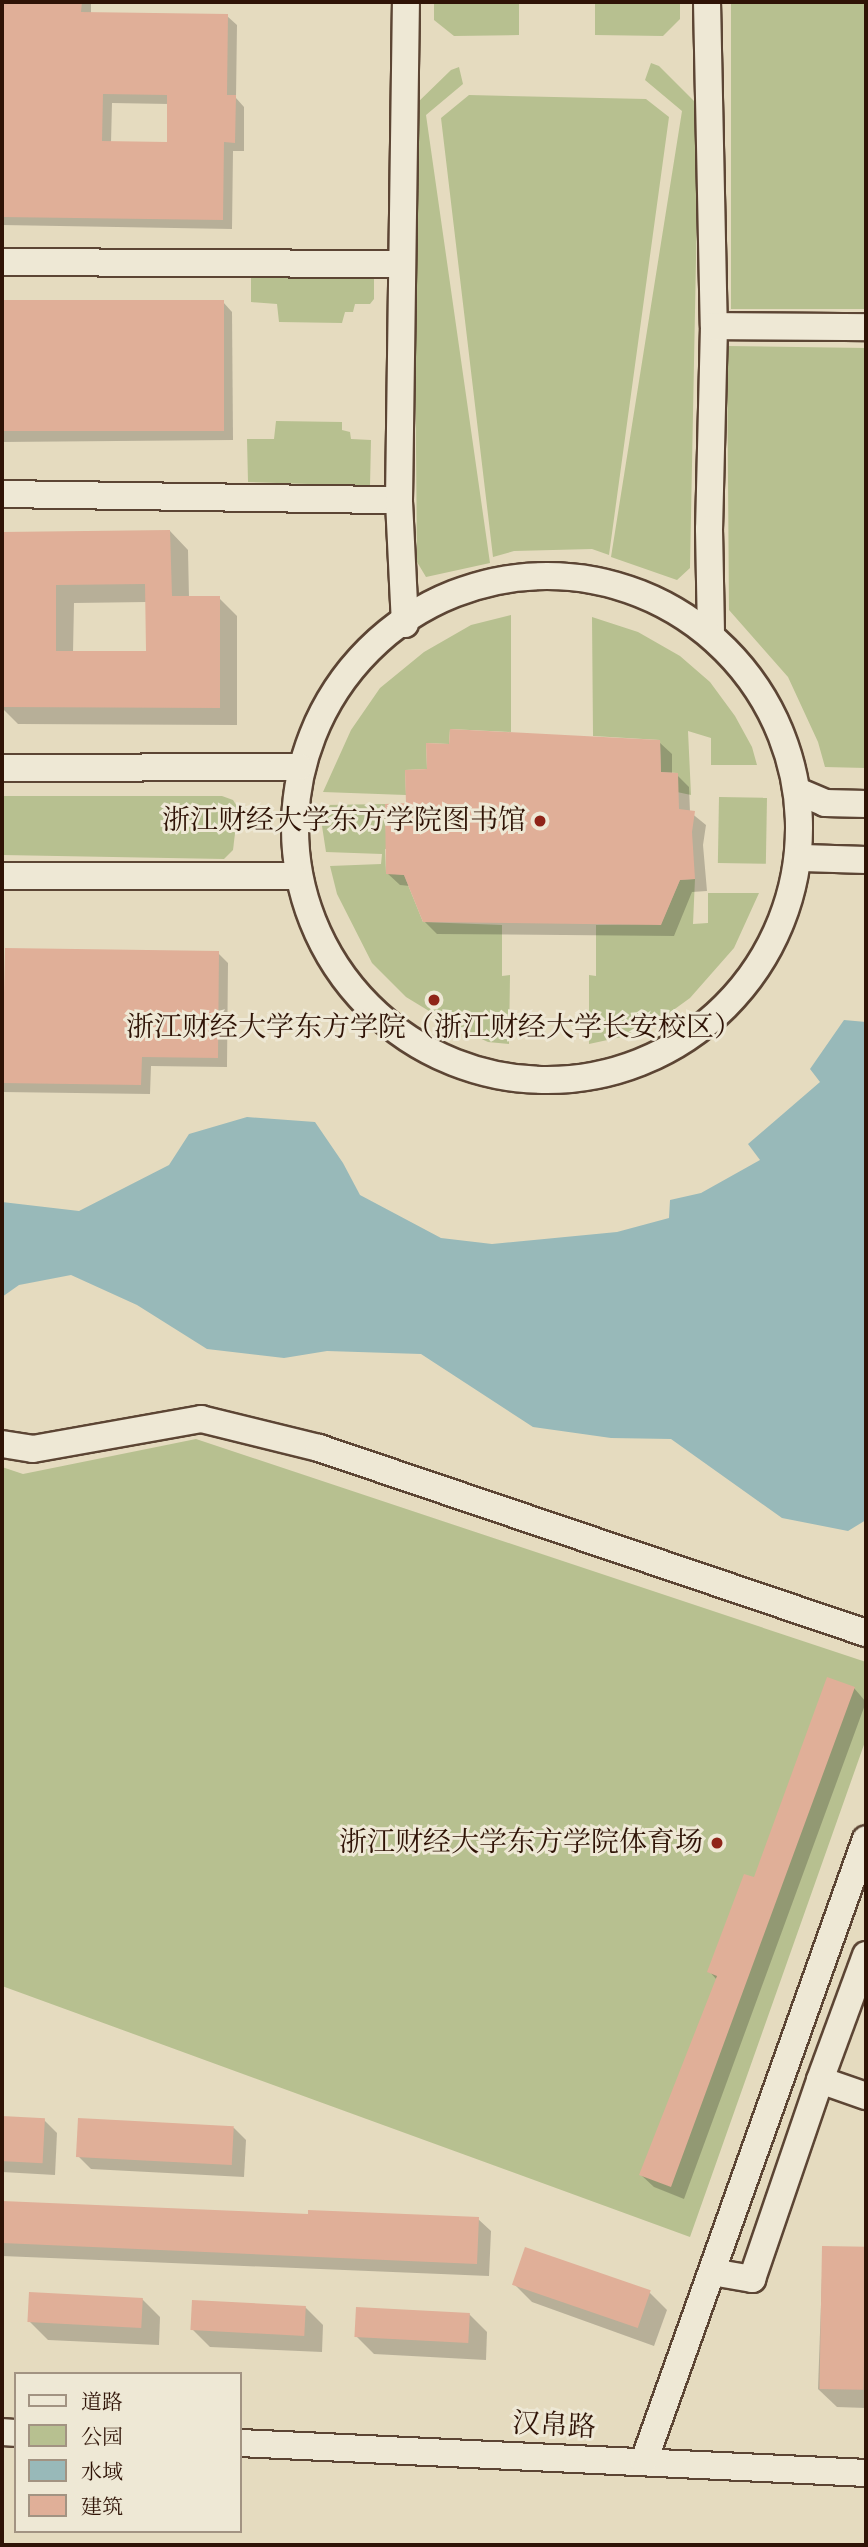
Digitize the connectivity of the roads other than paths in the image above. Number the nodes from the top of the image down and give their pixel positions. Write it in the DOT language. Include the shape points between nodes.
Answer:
graph roads {
  1 [pos="406,2"];
  2 [pos="707,2"];
  3 [pos="2,262"];
  4 [pos="402,264"];
  5 [pos="714,326"];
  6 [pos="866,327"];
  7 [pos="2,494"];
  8 [pos="399,500"];
  9 [pos="405,624"];
  10 [pos="711,630"];
  11 [pos="299,767"];
  12 [pos="2,768"];
  13 [pos="802,793"];
  14 [pos="866,804"];
  15 [pos="803,858"];
  16 [pos="866,860"];
  17 [pos="2,876"];
  18 [pos="293,876"];
  19 [pos="2,1444"];
  20 [pos="866,1633"];
  21 [pos="866,1839"];
  22 [pos="866,1955"];
  23 [pos="820,2080"];
  24 [pos="866,2096"];
  25 [pos="712,2272"];
  26 [pos="242,2443"];
  27 [pos="644,2461"];
  28 [pos="866,2473"];
  1 -- 4 [label="street"];
  2 -- 5 [label="street"];
  3 -- 4 [label="street"];
  4 -- 8 [label="street"];
  5 -- 6 [label="street"];
  5 -- 10 [label="street"];
  7 -- 8 [label="street"];
  8 -- 9 [label="street"];
  9 -- 10 [label="street" via="423,608 498,579 570,574 642,587"];
  9 -- 11 [label="street" via="351,670"];
  10 -- 13 [label="street" via="773,715"];
  11 -- 12 [label="street"];
  11 -- 18 [label="street"];
  13 -- 14 [label="street" via="825,803"];
  13 -- 15 [label="street"];
  15 -- 16 [label="street"];
  15 -- 18 [label="street" via="755,969 674,1049 565,1086 442,1065 351,990"];
  17 -- 18 [label="street"];
  19 -- 20 [label="street" via="33,1449 201,1419 319,1448"];
  21 -- 25 [label="street"];
  22 -- 23 [label="street"];
  23 -- 24 [label="street"];
  23 -- 25 [label="street" via="752,2278"];
  25 -- 27 [label="street"];
  26 -- 27 [label="street, 汉帛路"];
  27 -- 28 [label="street, 汉帛路"];
}
